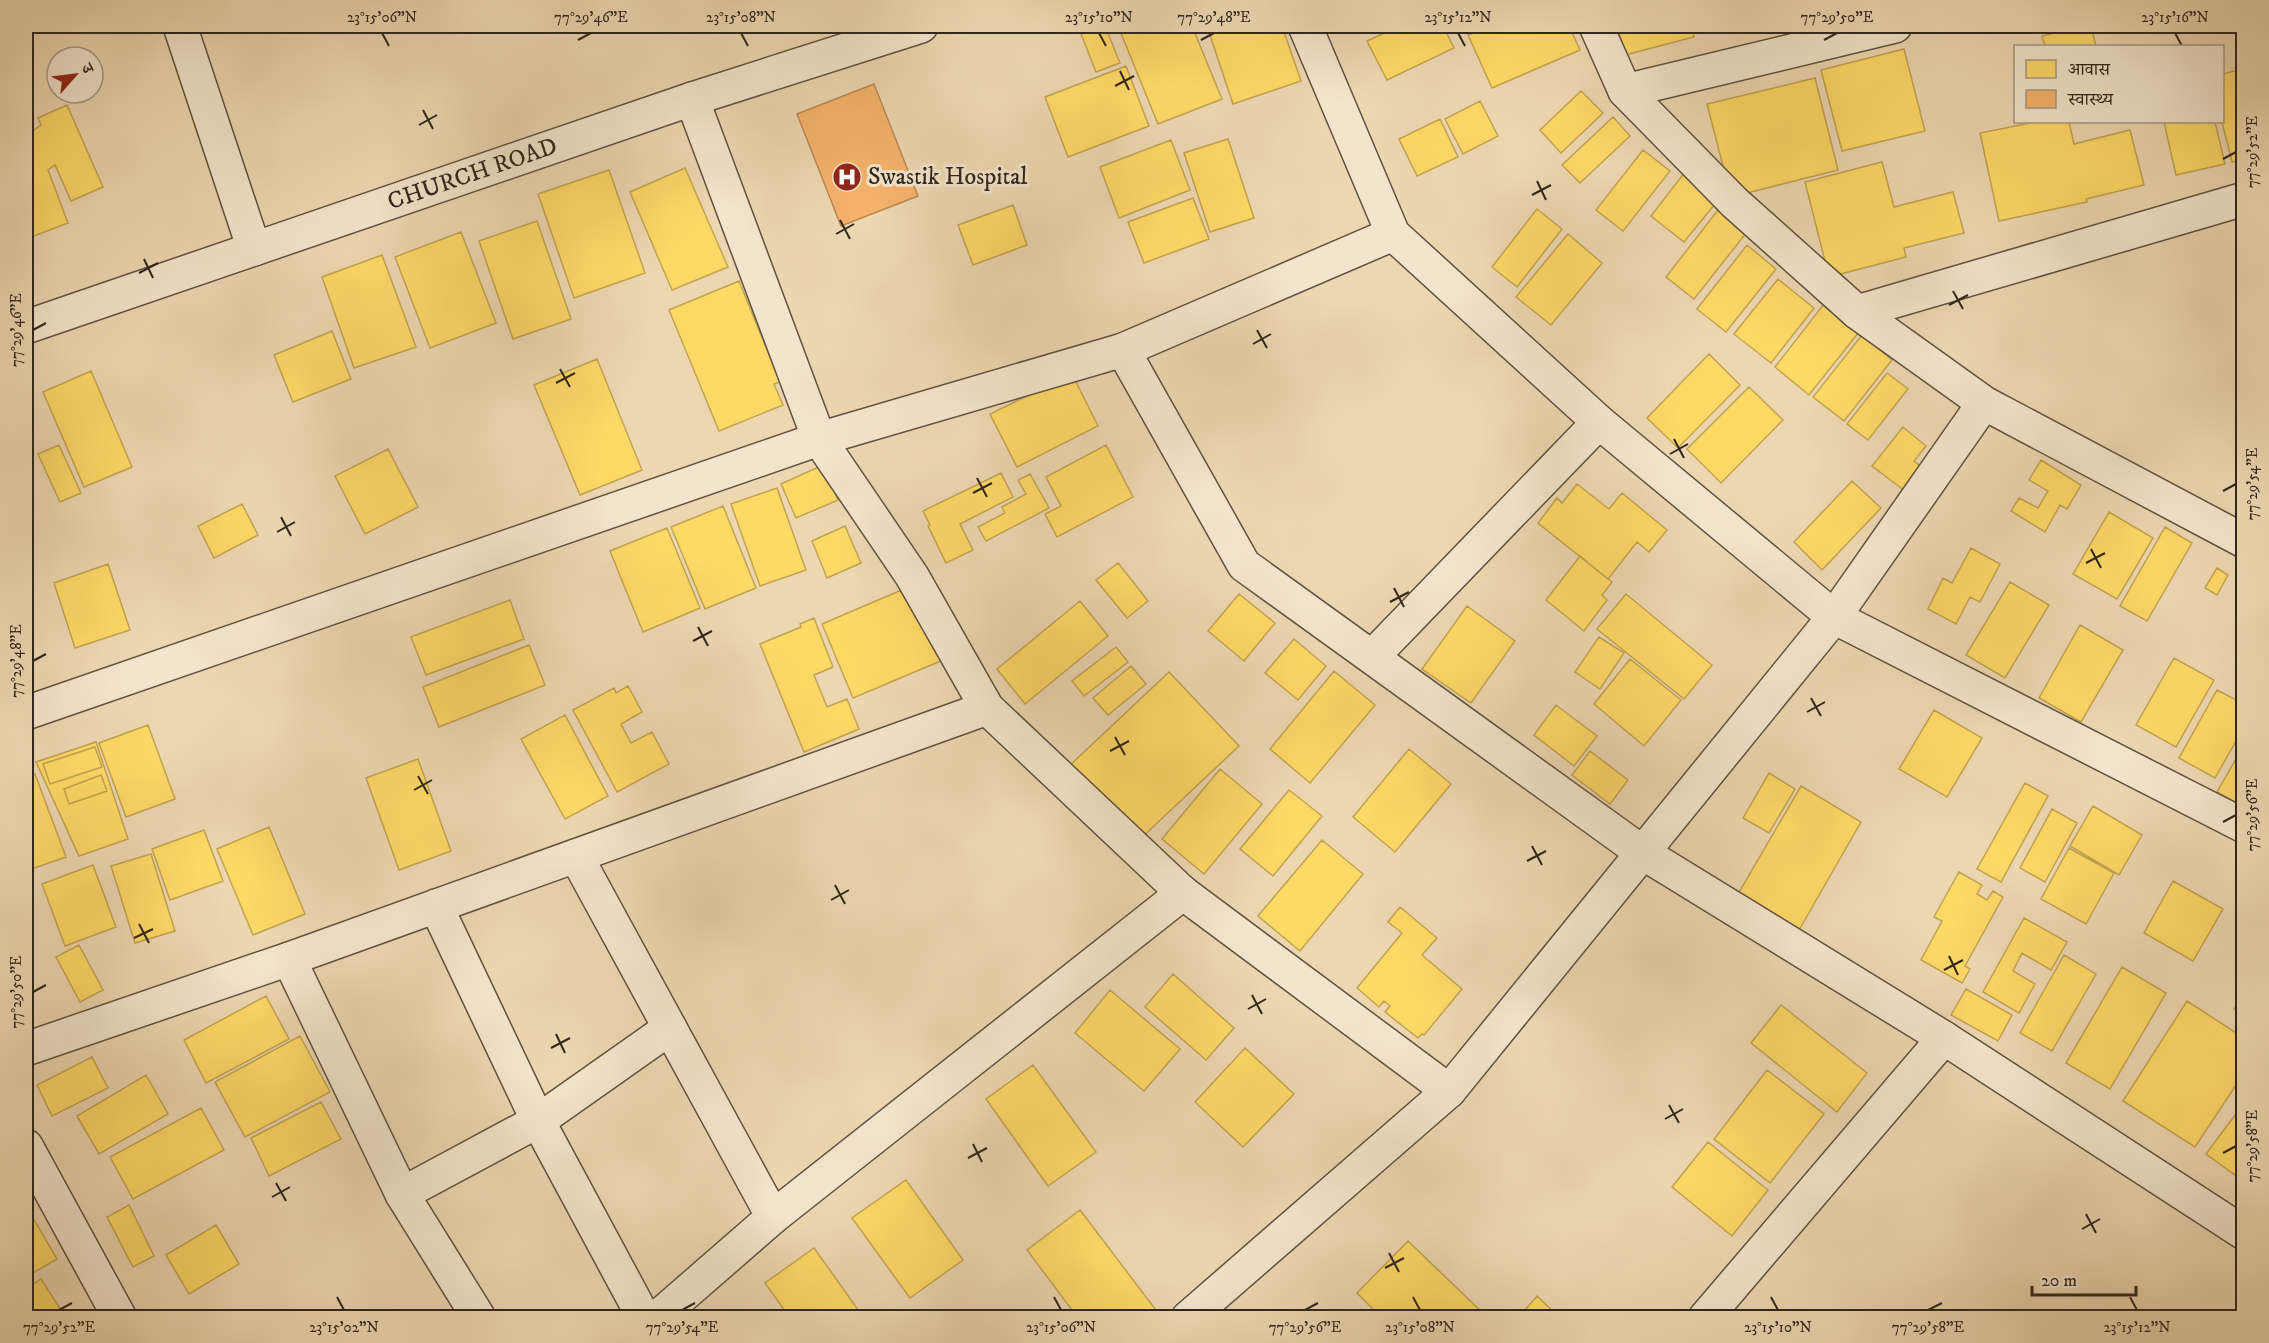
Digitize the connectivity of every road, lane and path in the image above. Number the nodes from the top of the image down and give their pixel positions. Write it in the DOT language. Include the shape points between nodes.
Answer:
graph roads {
  1 [pos="180,26"];
  2 [pos="917,26"];
  3 [pos="1305,26"];
  4 [pos="1596,26"];
  5 [pos="1895,26"];
  6 [pos="1625,91"];
  7 [pos="692,99"];
  8 [pos="2244,199"];
  9 [pos="1393,234"];
  10 [pos="254,249"];
  11 [pos="1857,312"];
  12 [pos="26,327"];
  13 [pos="1123,350"];
  14 [pos="1984,403"];
  15 [pos="1599,422"];
  16 [pos="819,440"];
  17 [pos="2244,541"];
  18 [pos="1834,616"];
  19 [pos="1372,657"];
  20 [pos="987,708"];
  21 [pos="26,713"];
  22 [pos="2244,826"];
  23 [pos="1643,853"];
  24 [pos="576,856"];
  25 [pos="1183,893"];
  26 [pos="436,906"];
  27 [pos="289,959"];
  28 [pos="670,1028"];
  29 [pos="1944,1038"];
  30 [pos="26,1049"];
  31 [pos="1449,1091"];
  32 [pos="538,1121"];
  33 [pos="26,1146"];
  34 [pos="402,1194"];
  35 [pos="773,1217"];
  36 [pos="2244,1233"];
  37 [pos="120,1317"];
  38 [pos="478,1317"];
  39 [pos="644,1317"];
  40 [pos="657,1317"];
  41 [pos="1188,1317"];
  42 [pos="1705,1317"];
  1 -- 10 [label="street"];
  2 -- 7 [label="street, CHURCH ROAD"];
  3 -- 9 [label="street"];
  4 -- 6 [label="street"];
  5 -- 6 [label="street"];
  6 -- 11 [label="street" via="1735,203"];
  7 -- 10 [label="street, CHURCH ROAD"];
  7 -- 16 [label="street"];
  8 -- 11 [label="street"];
  9 -- 13 [label="street"];
  9 -- 15 [label="street"];
  10 -- 12 [label="street, CHURCH ROAD"];
  11 -- 14 [label="street"];
  13 -- 16 [label="street"];
  13 -- 19 [label="street" via="1244,565"];
  14 -- 17 [label="street"];
  14 -- 18 [label="street"];
  15 -- 18 [label="street"];
  15 -- 19 [label="street"];
  16 -- 20 [label="street" via="912,576"];
  16 -- 21 [label="street"];
  18 -- 22 [label="street"];
  18 -- 23 [label="street"];
  19 -- 23 [label="street"];
  20 -- 24 [label="street"];
  20 -- 25 [label="street"];
  23 -- 29 [label="street"];
  23 -- 31 [label="street"];
  24 -- 26 [label="street"];
  24 -- 28 [label="street"];
  25 -- 31 [label="street"];
  25 -- 35 [label="street"];
  26 -- 27 [label="street"];
  26 -- 32 [label="street"];
  27 -- 30 [label="street"];
  27 -- 34 [label="street"];
  28 -- 32 [label="street"];
  28 -- 35 [label="street"];
  29 -- 36 [label="street"];
  29 -- 42 [label="street"];
  31 -- 41 [label="street"];
  32 -- 34 [label="street"];
  32 -- 39 [label="street"];
  33 -- 37 [label="street"];
  34 -- 38 [label="street"];
  35 -- 40 [label="street"];
}
